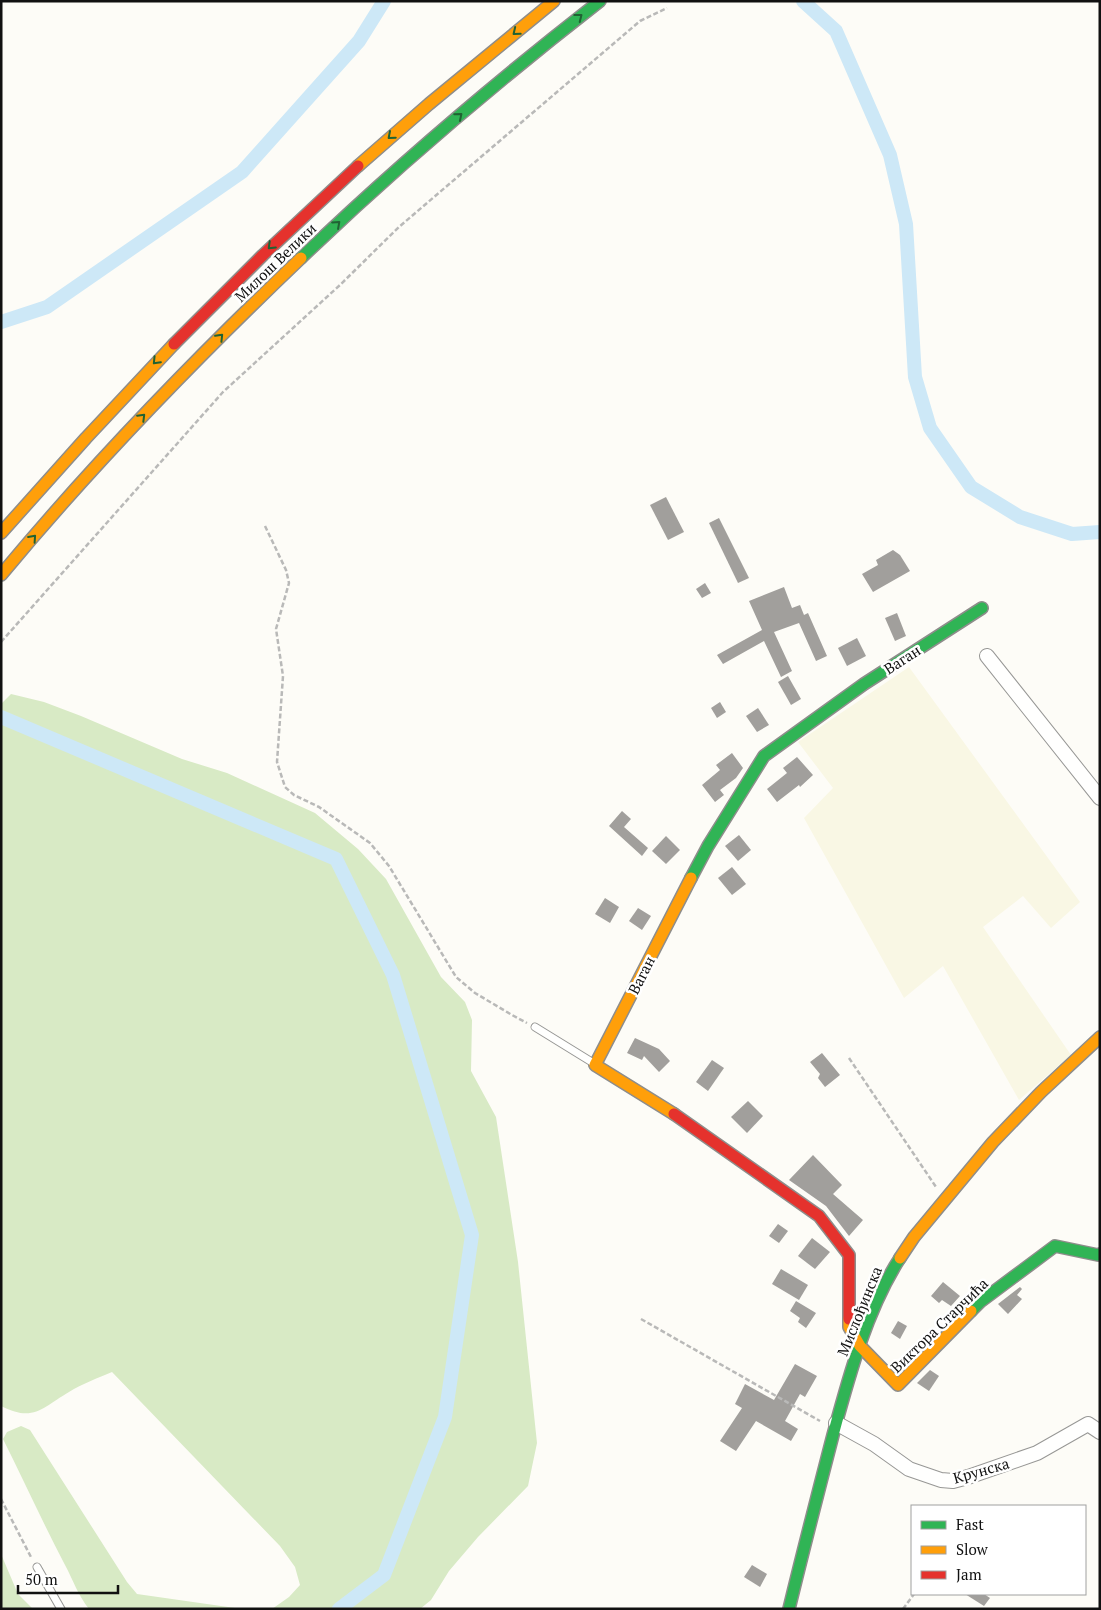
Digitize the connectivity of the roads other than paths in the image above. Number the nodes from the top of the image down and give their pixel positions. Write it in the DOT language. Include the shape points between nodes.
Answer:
graph roads {
  1 [pos="554,1"];
  2 [pos="600,1"];
  3 [pos="1,533"];
  4 [pos="1,575"];
  5 [pos="982,608"];
  6 [pos="987,656"];
  7 [pos="1100,798"];
  8 [pos="536,1027"];
  9 [pos="1100,1037"];
  10 [pos="595,1065"];
  11 [pos="1100,1254"];
  12 [pos="860,1346"];
  13 [pos="835,1426"];
  14 [pos="1100,1432"];
  15 [pos="37,1566"];
  16 [pos="61,1609"];
  17 [pos="790,1609"];
  1 -- 3 [label="main road, Милош Велики, one-way" via="444,91 281,236 122,396"];
  4 -- 2 [label="main road, Милош Велики, one-way" via="137,422 313,246 439,132"];
  5 -- 10 [label="main road, Ваган" via="864,684 764,756 708,846"];
  6 -- 7 [label="street"];
  8 -- 10 [label="lane"];
  9 -- 12 [label="main road, Мислођинска" via="1014,1120 914,1237 889,1275"];
  10 -- 12 [label="main road" via="682,1119 819,1216 849,1255 849,1327"];
  11 -- 12 [label="main road, Виктора Старчића" via="1055,1246 980,1302 898,1385"];
  12 -- 13 [label="main road, Мислођинска"];
  13 -- 14 [label="street, Крунска" via="874,1444 909,1469 953,1481 1037,1453 1088,1424"];
  13 -- 17 [label="main road, Мислођинска"];
  15 -- 16 [label="lane"];
}
